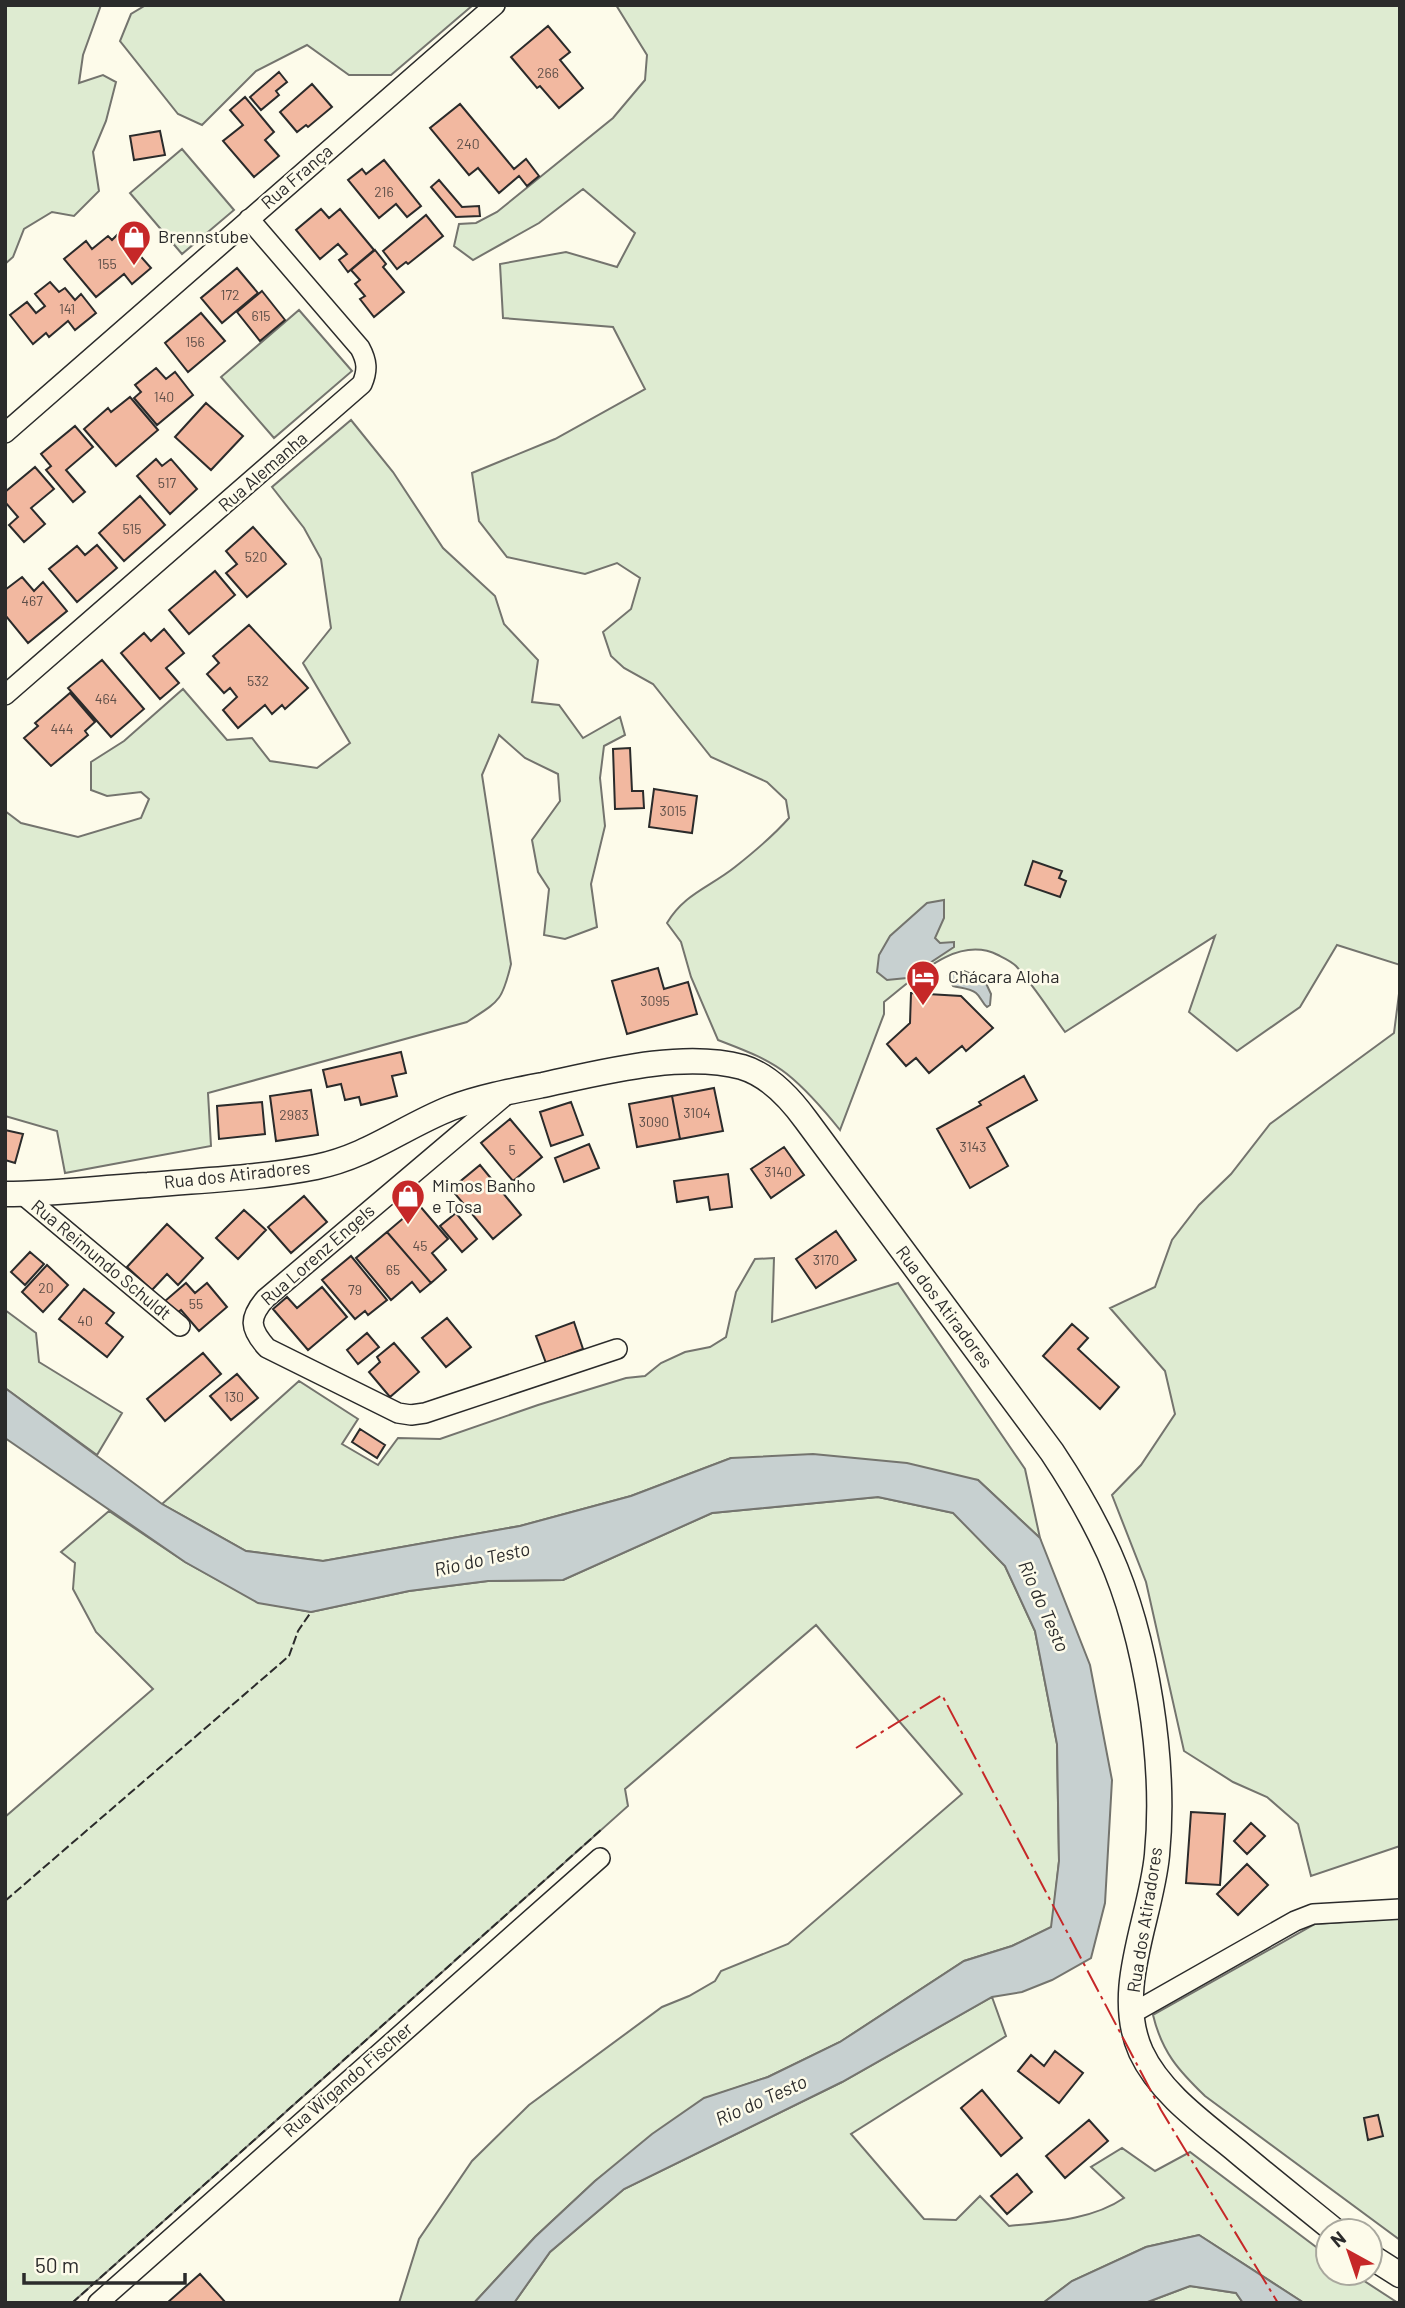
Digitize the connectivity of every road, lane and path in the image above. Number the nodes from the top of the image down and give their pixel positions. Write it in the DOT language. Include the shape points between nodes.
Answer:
graph roads {
  1 [pos="495,5"];
  2 [pos="250,219"];
  3 [pos="5,432"];
  4 [pos="5,695"];
  5 [pos="508,1092"];
  6 [pos="13,1194"];
  7 [pos="180,1326"];
  8 [pos="617,1349"];
  9 [pos="600,1858"];
  10 [pos="1400,1909"];
  11 [pos="1131,2014"];
  12 [pos="1318,2217"];
  13 [pos="1384,2265"];
  14 [pos="1400,2275"];
  15 [pos="98,2303"];
  1 -- 2 [label="street, Rua França"];
  2 -- 3 [label="street, Rua França"];
  2 -- 4 [label="street, Rua Alemanha" via="360,348 367,373 362,384"];
  5 -- 6 [label="street, Rua dos Atiradores" via="451,1108 379,1146 318,1167 249,1177"];
  5 -- 8 [label="street, Rua Lorenz Engels" via="265,1298 252,1323 257,1337 267,1348 398,1413 411,1415"];
  5 -- 11 [label="street, Rua dos Atiradores" via="590,1074 684,1062 712,1062 762,1077 790,1099 1064,1471 1111,1556 1134,1622 1156,1745 1157,1856 1133,1975"];
  6 -- 7 [label="street, Rua Reimundo Schuldt"];
  9 -- 15 [label="street, Rua Wigando Fischer"];
  10 -- 11 [label="street" via="1313,1914 1295,1921"];
  11 -- 12 [label="street, Rua dos Atiradores" via="1143,2056 1163,2084"];
  13 -- 14 [label="street"];
}
